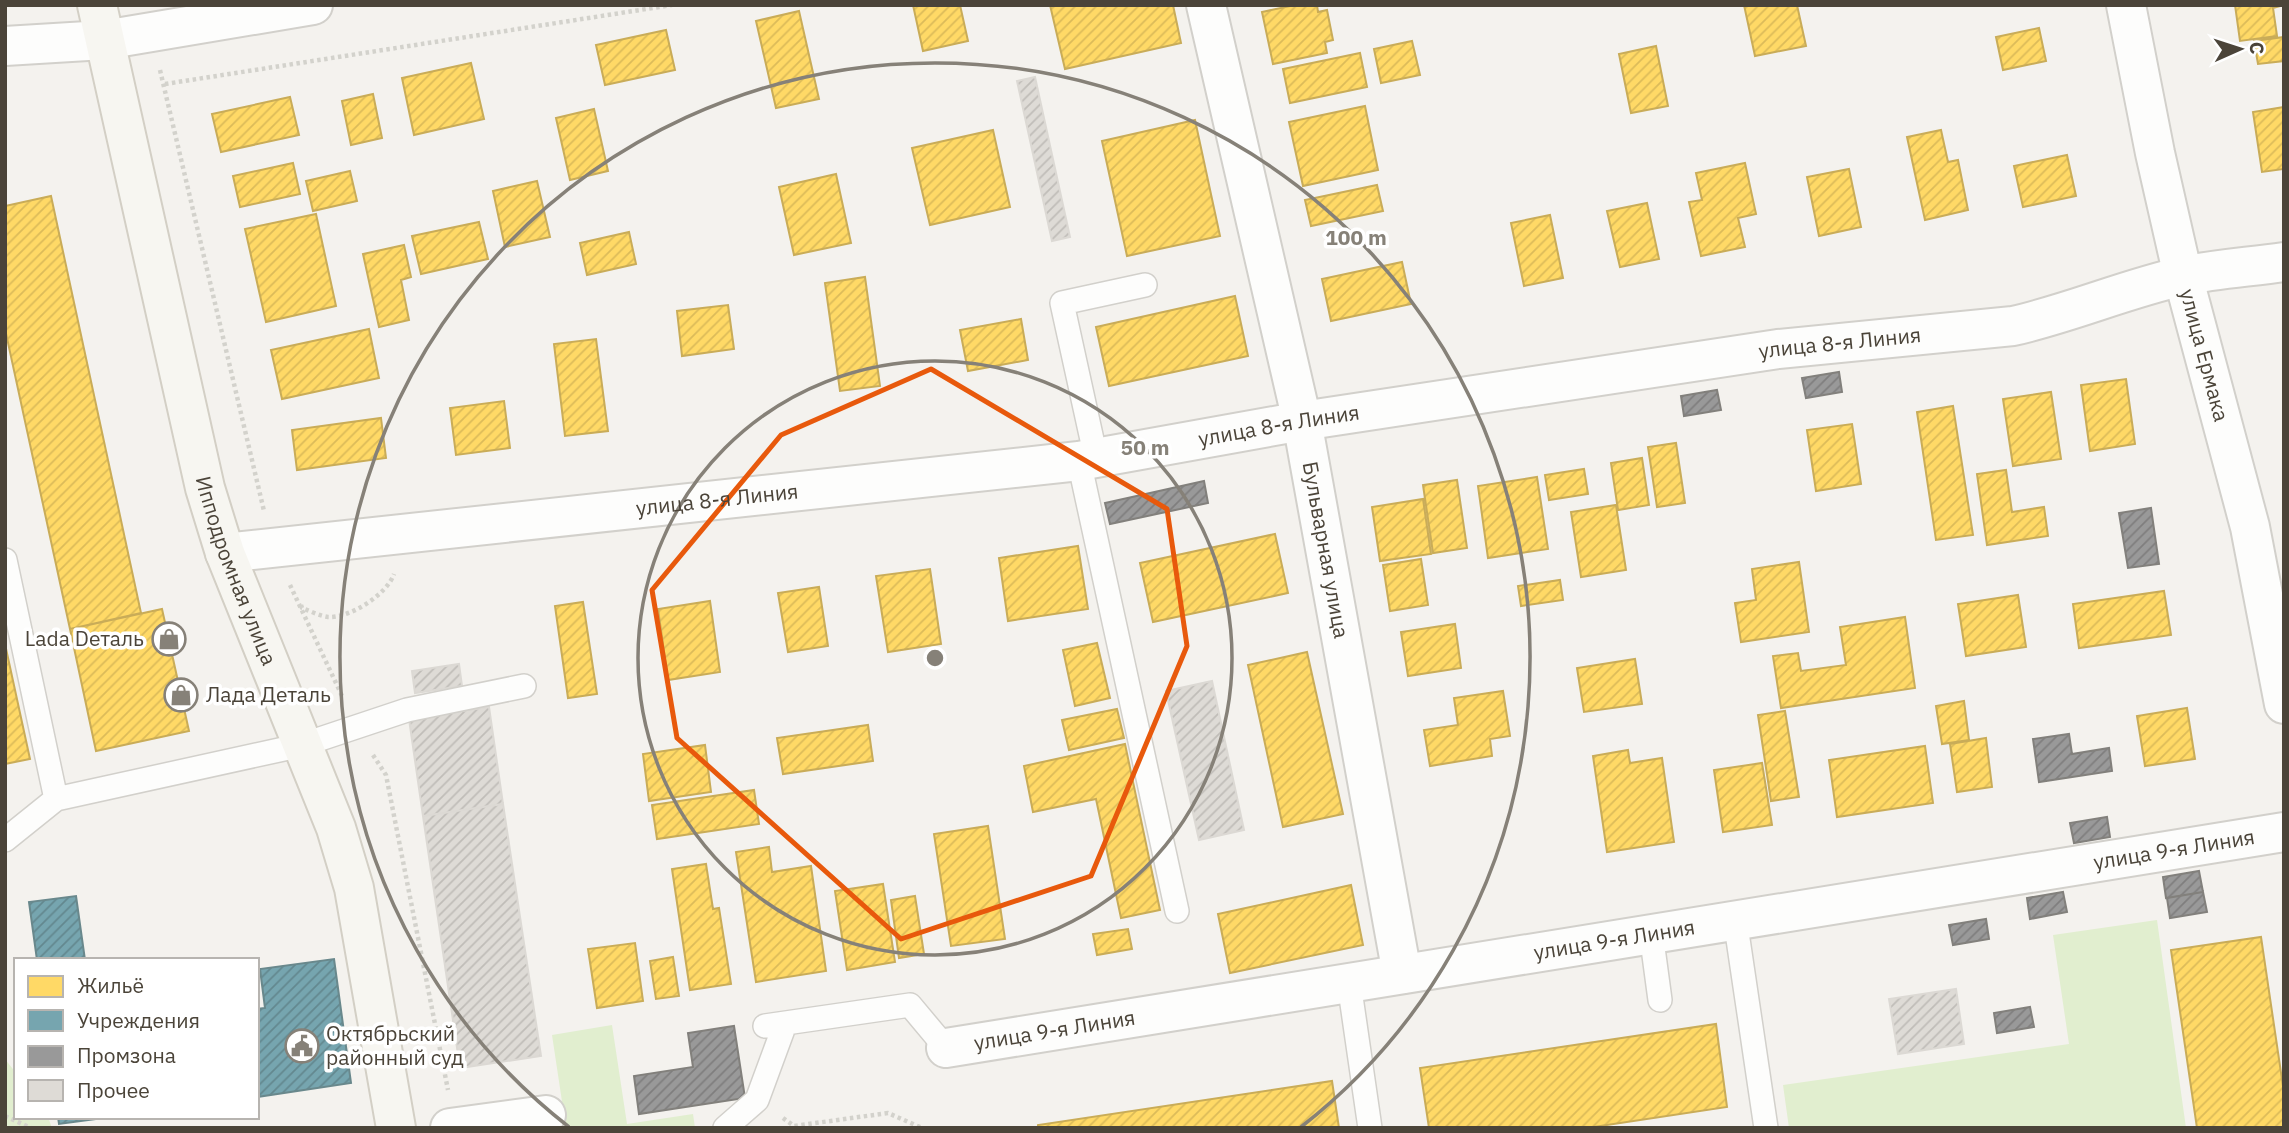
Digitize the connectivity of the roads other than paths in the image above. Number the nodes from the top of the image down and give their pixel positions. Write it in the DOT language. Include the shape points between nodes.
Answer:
graph roads {
  1 [pos="313,5"];
  2 [pos="1206,5"];
  3 [pos="2126,5"];
  4 [pos="100,23"];
  5 [pos="5,46"];
  6 [pos="2284,262"];
  7 [pos="2183,276"];
  8 [pos="1145,285"];
  9 [pos="1302,421"];
  10 [pos="1087,459"];
  11 [pos="225,553"];
  12 [pos="5,560"];
  13 [pos="524,687"];
  14 [pos="2284,704"];
  15 [pos="302,746"];
  16 [pos="56,799"];
  17 [pos="2284,832"];
  18 [pos="5,840"];
  19 [pos="1177,911"];
  20 [pos="1735,919"];
  21 [pos="1651,933"];
  22 [pos="1402,974"];
  23 [pos="1349,983"];
  24 [pos="1660,1000"];
  25 [pos="946,1048"];
  26 [pos="546,1115"];
  27 [pos="396,1128"];
  28 [pos="450,1128"];
  29 [pos="724,1128"];
  30 [pos="1370,1128"];
  31 [pos="1766,1128"];
  1 -- 4 [label="street"];
  2 -- 9 [label="street, Бульварная улица"];
  3 -- 7 [label="street, улица Ермака"];
  4 -- 5 [label="street"];
  4 -- 11 [label="main road, Ипподромная улица" via="205,488"];
  6 -- 7 [label="street, улица 8-я Линия"];
  7 -- 9 [label="street, улица 8-я Линия" via="2013,326 1779,349"];
  7 -- 14 [label="street, улица Ермака" via="2250,527"];
  8 -- 10 [label="lane" via="1062,303"];
  9 -- 10 [label="street, улица 8-я Линия"];
  9 -- 22 [label="street, Бульварная улица"];
  10 -- 11 [label="street, улица 8-я Линия"];
  10 -- 19 [label="lane"];
  11 -- 15 [label="main road, Ипподромная улица"];
  12 -- 16 [label="lane"];
  13 -- 15 [label="lane" via="407,710"];
  15 -- 16 [label="lane"];
  15 -- 27 [label="main road, Ипподромная улица" via="336,828 354,888"];
  16 -- 18 [label="lane"];
  17 -- 20 [label="street, улица 9-я Линия"];
  20 -- 21 [label="street, улица 9-я Линия"];
  20 -- 31 [label="lane"];
  21 -- 22 [label="street, улица 9-я Линия"];
  21 -- 24 [label="lane"];
  22 -- 23 [label="street, улица 9-я Линия"];
  23 -- 25 [label="street, улица 9-я Линия"];
  23 -- 30 [label="lane"];
  25 -- 29 [label="lane" via="910,1005 775,1025 757,1100"];
  26 -- 28 [label="street"];
}
